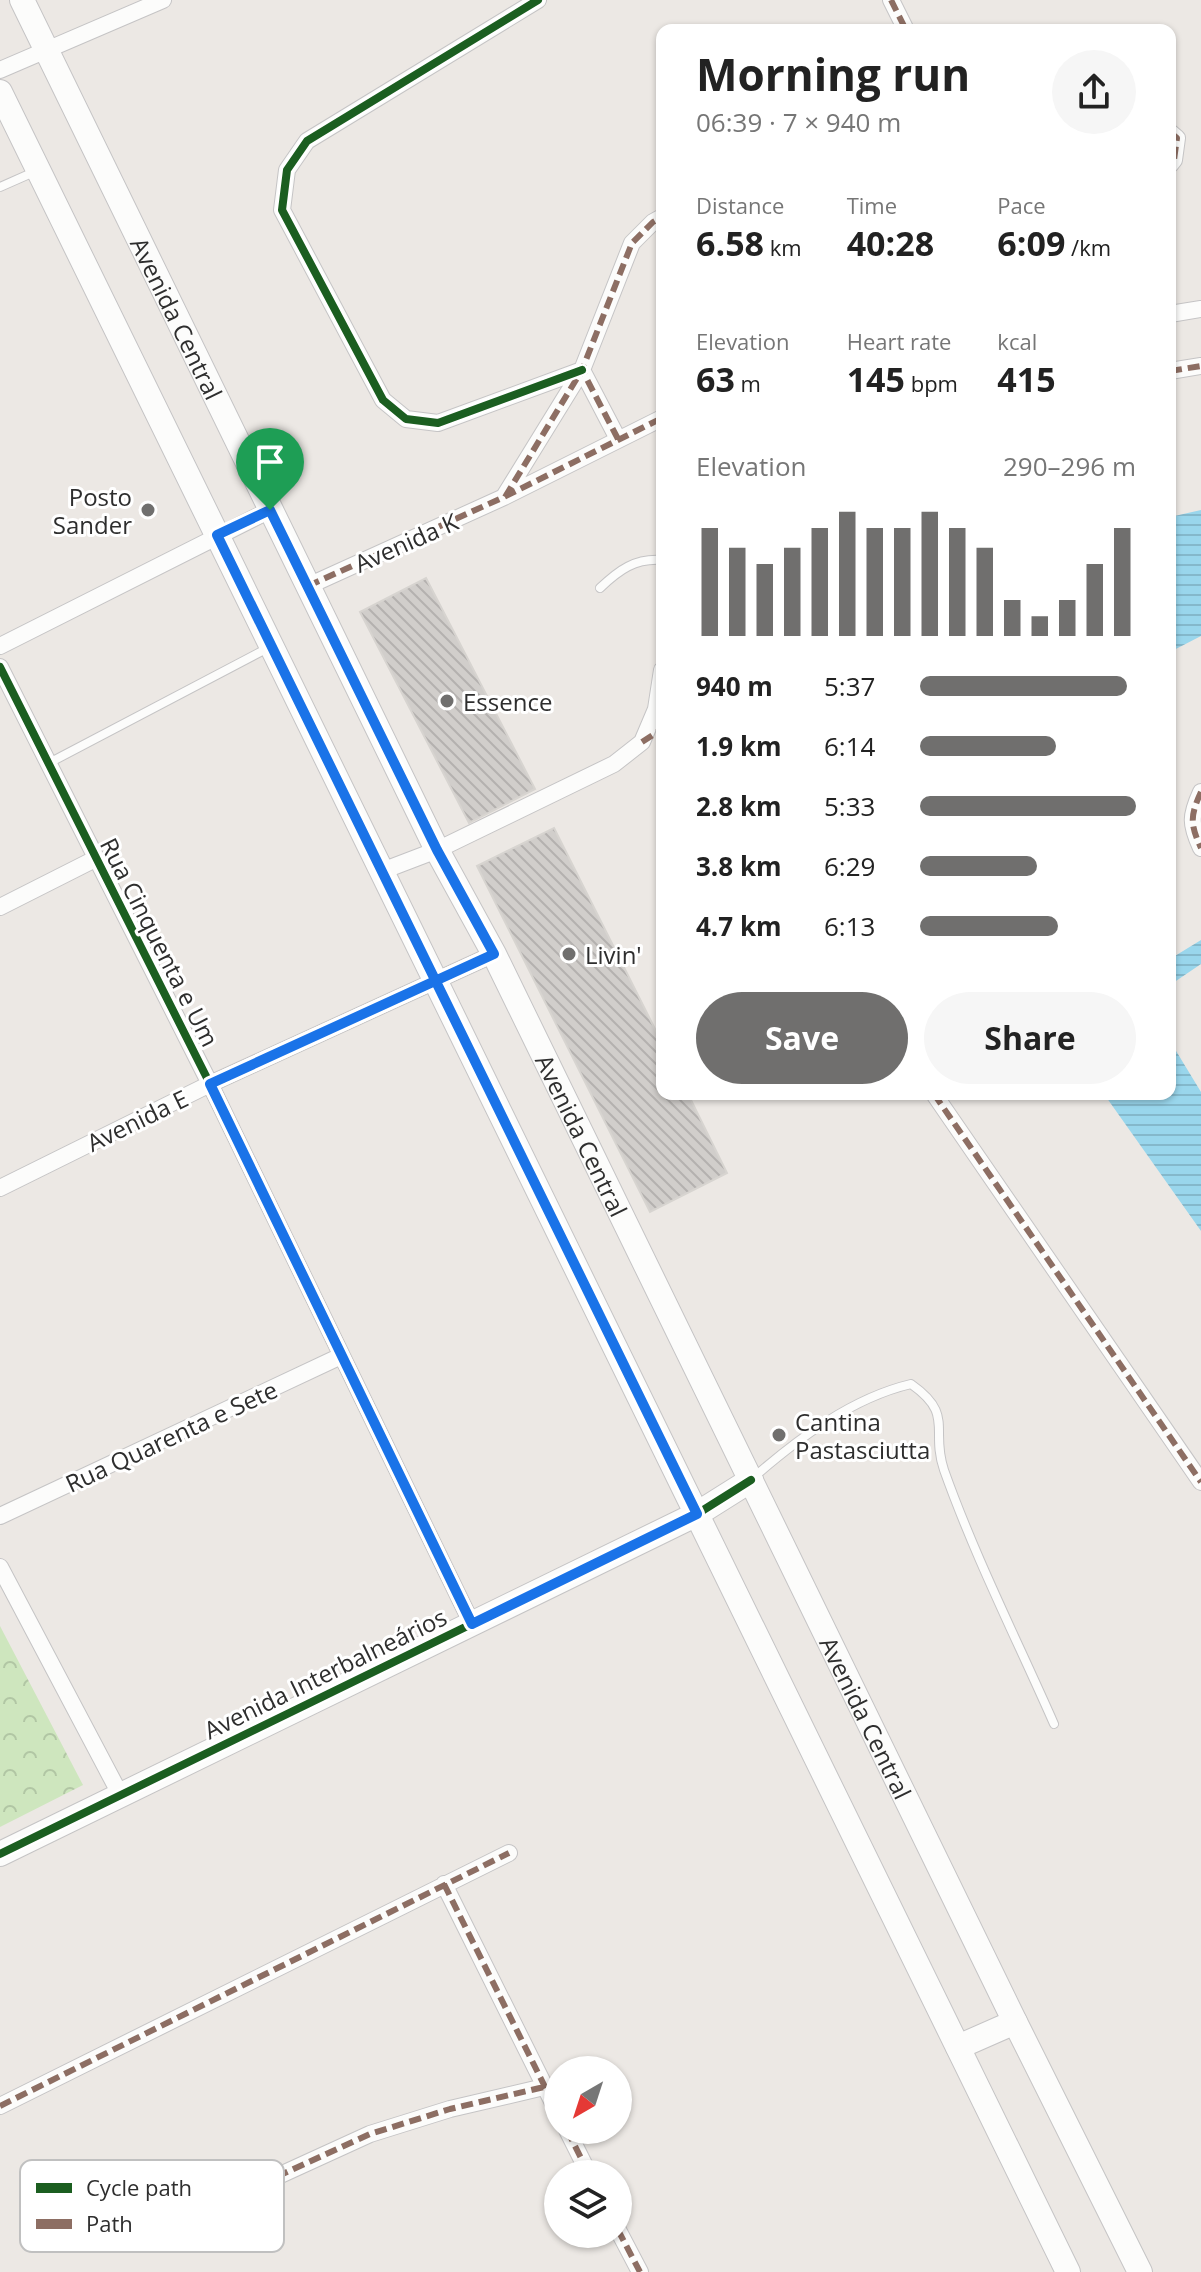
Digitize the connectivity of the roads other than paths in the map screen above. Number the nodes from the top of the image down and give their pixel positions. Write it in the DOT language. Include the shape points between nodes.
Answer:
graph roads {
  1 [pos="22,0"];
  2 [pos="163,0"];
  3 [pos="538,0"];
  4 [pos="891,0"];
  5 [pos="903,24"];
  6 [pos="46,52"];
  7 [pos="0,70"];
  8 [pos="3,106"];
  9 [pos="39,170"];
  10 [pos="0,187"];
  11 [pos="656,220"];
  12 [pos="1201,309"];
  13 [pos="1176,313"];
  14 [pos="1201,366"];
  15 [pos="582,370"];
  16 [pos="1176,370"];
  17 [pos="656,421"];
  18 [pos="618,439"];
  19 [pos="504,497"];
  20 [pos="270,510"];
  21 [pos="217,535"];
  22 [pos="656,560"];
  23 [pos="308,586"];
  24 [pos="600,588"];
  25 [pos="0,646"];
  26 [pos="272,646"];
  27 [pos="0,667"];
  28 [pos="656,709"];
  29 [pos="656,733"];
  30 [pos="642,742"];
  31 [pos="49,763"];
  32 [pos="1201,792"];
  33 [pos="1201,848"];
  34 [pos="437,850"];
  35 [pos="95,859"];
  36 [pos="382,871"];
  37 [pos="0,907"];
  38 [pos="494,954"];
  39 [pos="435,979"];
  40 [pos="210,1084"];
  41 [pos="938,1100"];
  42 [pos="0,1188"];
  43 [pos="341,1356"];
  44 [pos="751,1480"];
  45 [pos="1201,1482"];
  46 [pos="697,1514"];
  47 [pos="0,1516"];
  48 [pos="0,1567"];
  49 [pos="472,1624"];
  50 [pos="1054,1724"];
  51 [pos="121,1796"];
  52 [pos="509,1853"];
  53 [pos="0,1854"];
  54 [pos="444,1884"];
  55 [pos="1015,2022"];
  56 [pos="958,2047"];
  57 [pos="544,2087"];
  58 [pos="0,2106"];
  59 [pos="284,2173"];
  60 [pos="627,2248"];
  61 [pos="640,2272"];
  62 [pos="1068,2272"];
  63 [pos="1140,2272"];
  1 -- 6 [label="main road, Avenida Central"];
  2 -- 6 [label="street"];
  3 -- 15 [label="street" via="307,141 287,170 282,210 383,400 406,419 438,423"];
  4 -- 5 [label="street"];
  6 -- 7 [label="street"];
  6 -- 20 [label="main road, Avenida Central"];
  8 -- 9 [label="main road"];
  9 -- 10 [label="lane"];
  9 -- 21 [label="main road"];
  11 -- 15 [label="street" via="632,243"];
  12 -- 13 [label="street"];
  14 -- 16 [label="street"];
  15 -- 18 [label="street"];
  15 -- 19 [label="street"];
  17 -- 18 [label="street, Avenida K"];
  18 -- 19 [label="street, Avenida K"];
  19 -- 23 [label="street, Avenida K"];
  20 -- 21 [label="street"];
  20 -- 23 [label="main road, Avenida Central"];
  21 -- 25 [label="street"];
  21 -- 26 [label="main road"];
  22 -- 24 [label="lane" via="620,569"];
  23 -- 34 [label="main road, Avenida Central"];
  26 -- 31 [label="lane"];
  26 -- 36 [label="main road"];
  27 -- 31 [label="street, Rua Cinquenta e Um"];
  28 -- 30 [label="street"];
  29 -- 30 [label="street"];
  30 -- 34 [label="street" via="614,764"];
  31 -- 35 [label="street, Rua Cinquenta e Um"];
  32 -- 33 [label="street" via="1192,811"];
  34 -- 36 [label="street"];
  34 -- 38 [label="main road, Avenida Central"];
  35 -- 37 [label="street"];
  35 -- 40 [label="street, Rua Cinquenta e Um"];
  36 -- 39 [label="main road"];
  38 -- 39 [label="street, Avenida E"];
  38 -- 44 [label="main road, Avenida Central"];
  39 -- 40 [label="street, Avenida E"];
  39 -- 46 [label="main road"];
  40 -- 42 [label="street, Avenida E"];
  40 -- 43 [label="street, Rua Cinquenta e Um"];
  41 -- 45 [label="street"];
  43 -- 47 [label="street, Rua Quarenta e Sete"];
  43 -- 49 [label="street, Rua Cinquenta e Um"];
  44 -- 46 [label="main road, Avenida Interbalneários"];
  44 -- 50 [label="lane" via="818,1427 888,1389 911,1384 930,1397 938,1414 943,1466"];
  44 -- 55 [label="main road, Avenida Central"];
  46 -- 49 [label="main road, Avenida Interbalneários"];
  46 -- 56 [label="main road"];
  48 -- 51 [label="street"];
  49 -- 51 [label="main road, Avenida Interbalneários"];
  51 -- 53 [label="main road, Avenida Interbalneários"];
  52 -- 54 [label="street"];
  54 -- 57 [label="street"];
  54 -- 58 [label="street"];
  55 -- 56 [label="main road"];
  55 -- 63 [label="main road, Avenida Central"];
  56 -- 62 [label="main road"];
  57 -- 59 [label="street" via="370,2134"];
  60 -- 61 [label="street"];
}
